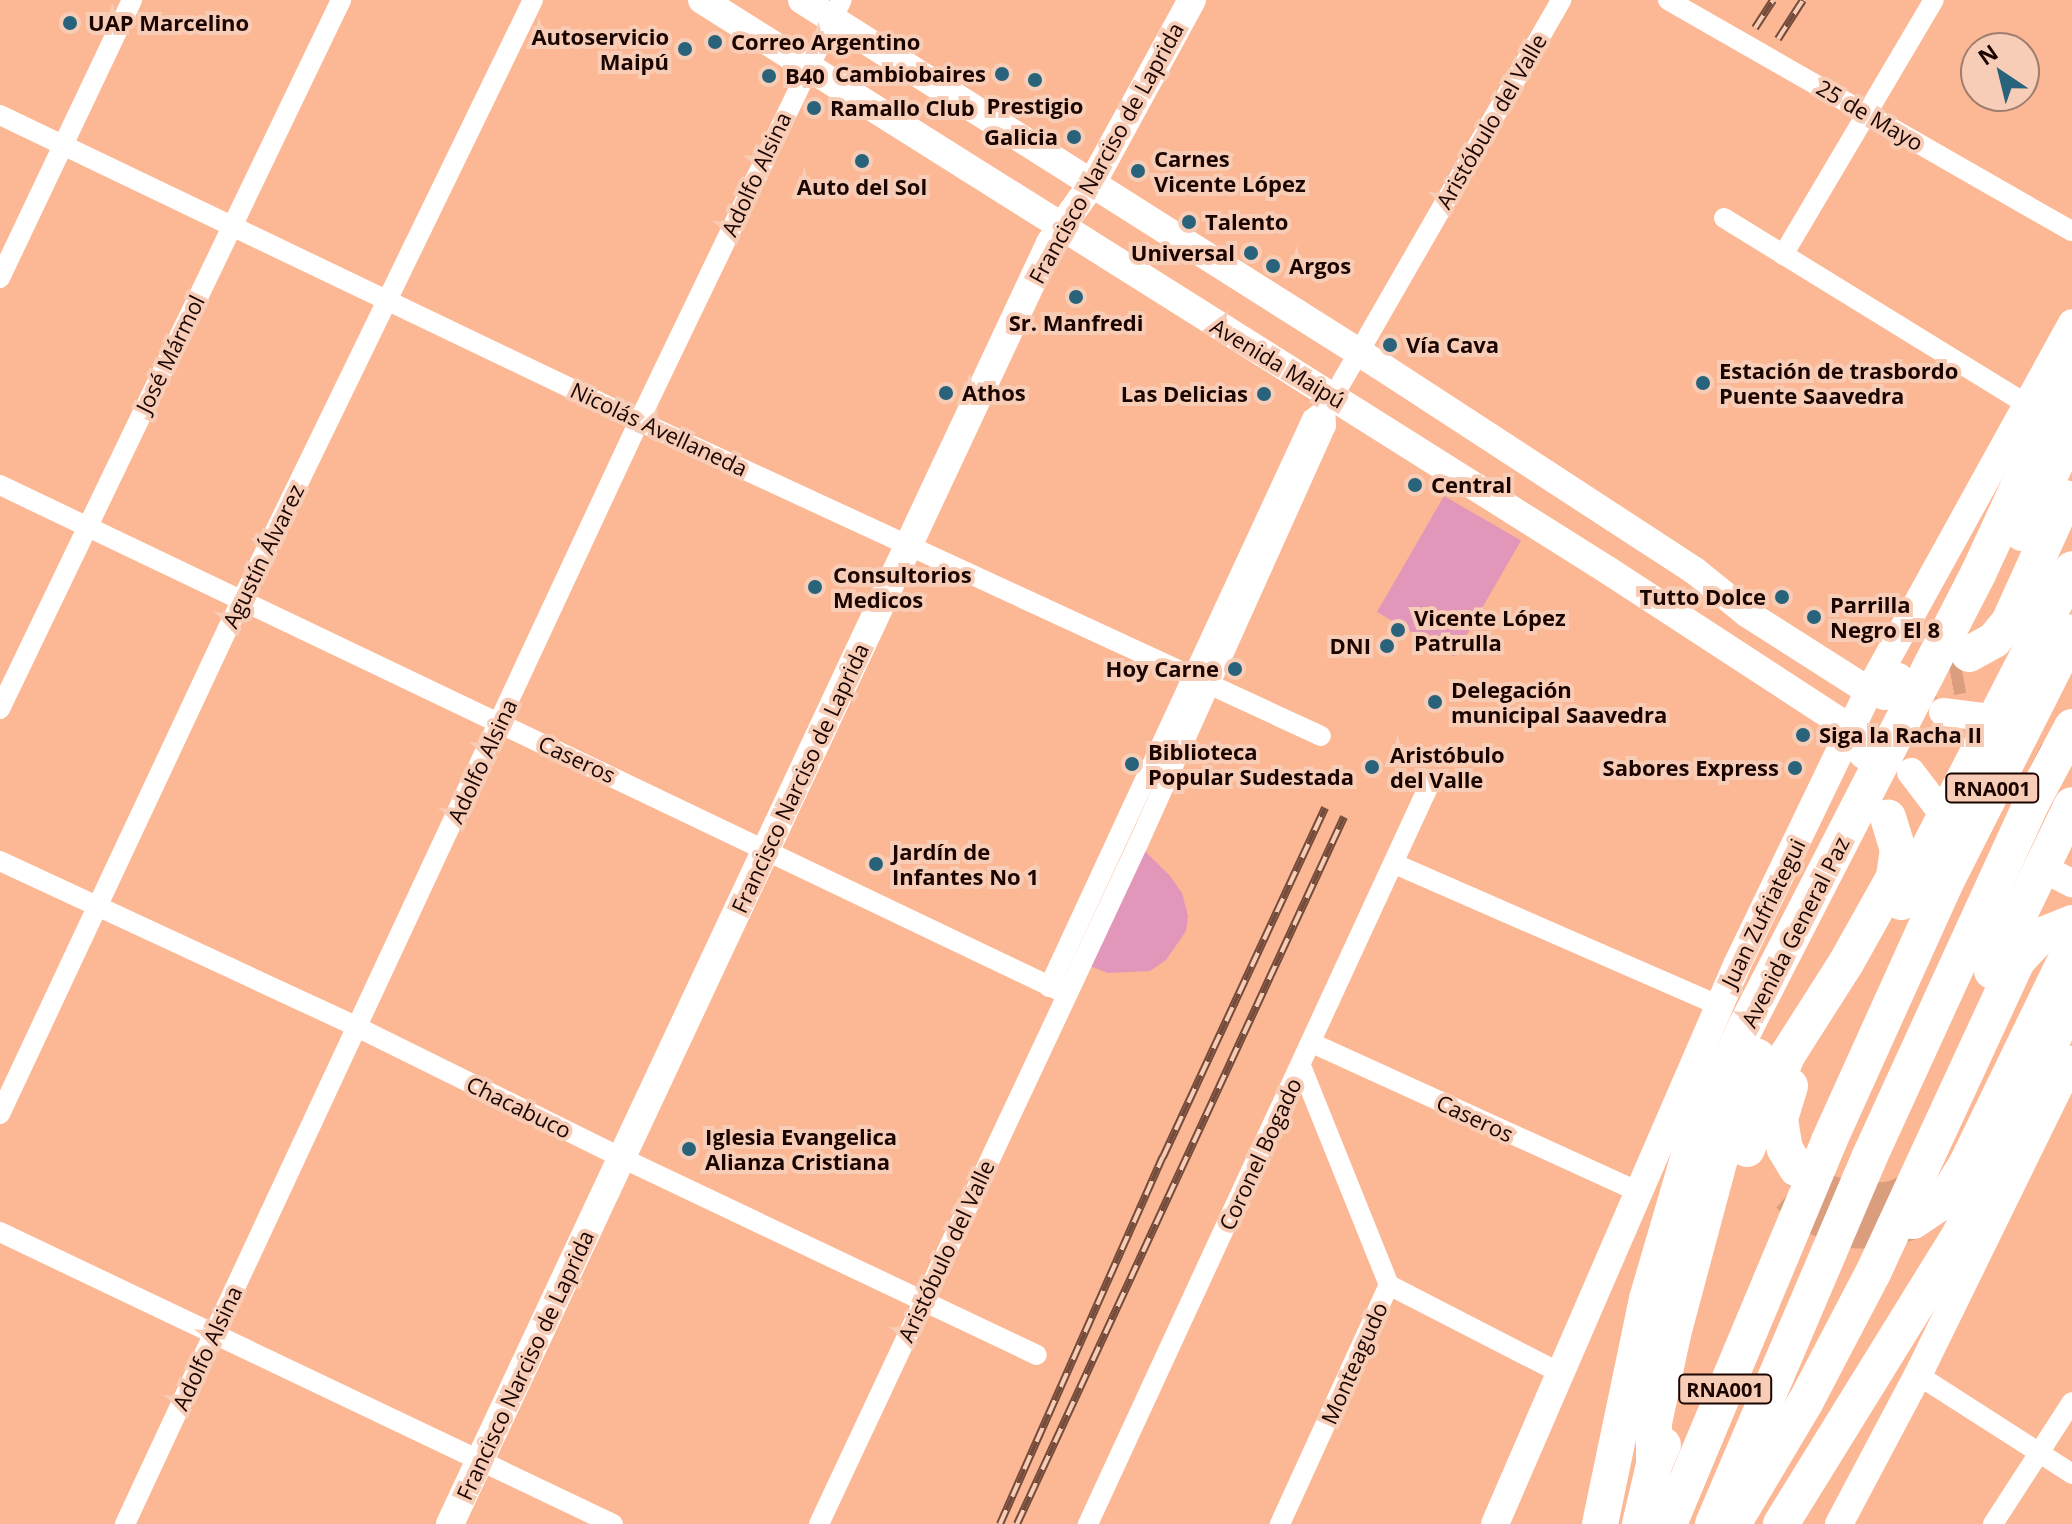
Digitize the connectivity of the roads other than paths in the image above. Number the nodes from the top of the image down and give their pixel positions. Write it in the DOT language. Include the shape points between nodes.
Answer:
graph roads {
  1 [pos="132,0"];
  2 [pos="341,0"];
  3 [pos="533,0"];
  4 [pos="702,0"];
  5 [pos="802,0"];
  6 [pos="1192,0"];
  7 [pos="1561,0"];
  8 [pos="1668,0"];
  9 [pos="1934,0"];
  10 [pos="837,9"];
  11 [pos="806,68"];
  12 [pos="1867,113"];
  13 [pos="0,115"];
  14 [pos="62,146"];
  15 [pos="1091,185"];
  16 [pos="1724,218"];
  17 [pos="233,226"];
  18 [pos="1061,227"];
  19 [pos="2072,231"];
  20 [pos="1783,255"];
  21 [pos="0,278"];
  22 [pos="390,299"];
  23 [pos="2072,323"];
  24 [pos="1359,352"];
  25 [pos="2072,371"];
  26 [pos="1329,403"];
  27 [pos="2025,403"];
  28 [pos="639,421"];
  29 [pos="2072,430"];
  30 [pos="2072,482"];
  31 [pos="0,485"];
  32 [pos="85,526"];
  33 [pos="2072,531"];
  34 [pos="910,546"];
  35 [pos="2072,569"];
  36 [pos="1988,578"];
  37 [pos="242,598"];
  38 [pos="2072,633"];
  39 [pos="1200,680"];
  40 [pos="2028,682"];
  41 [pos="1888,690"];
  42 [pos="0,709"];
  43 [pos="1943,712"];
  44 [pos="1978,721"];
  45 [pos="500,722"];
  46 [pos="2072,727"];
  47 [pos="1321,736"];
  48 [pos="1863,741"];
  49 [pos="1911,772"];
  50 [pos="1430,783"];
  51 [pos="1941,797"];
  52 [pos="2072,805"];
  53 [pos="1888,818"];
  54 [pos="765,848"];
  55 [pos="0,861"];
  56 [pos="1395,864"];
  57 [pos="1932,875"];
  58 [pos="1828,892"];
  59 [pos="96,907"];
  60 [pos="2002,908"];
  61 [pos="2072,923"];
  62 [pos="2072,941"];
  63 [pos="2072,947"];
  64 [pos="1058,991"];
  65 [pos="1718,1005"];
  66 [pos="2060,1005"];
  67 [pos="357,1027"];
  68 [pos="1312,1043"];
  69 [pos="2072,1060"];
  70 [pos="1301,1066"];
  71 [pos="1765,1104"];
  72 [pos="0,1114"];
  73 [pos="1923,1143"];
  74 [pos="622,1158"];
  75 [pos="1927,1183"];
  76 [pos="1639,1192"];
  77 [pos="1913,1221"];
  78 [pos="0,1232"];
  79 [pos="1389,1285"];
  80 [pos="923,1300"];
  81 [pos="213,1336"];
  82 [pos="1636,1346"];
  83 [pos="1037,1355"];
  84 [pos="1562,1374"];
  85 [pos="1918,1375"];
  86 [pos="2072,1402"];
  87 [pos="2039,1452"];
  88 [pos="480,1461"];
  89 [pos="1654,1465"];
  90 [pos="2072,1474"];
  91 [pos="1807,1483"];
  92 [pos="125,1524"];
  93 [pos="450,1524"];
  94 [pos="613,1524"];
  95 [pos="819,1524"];
  96 [pos="1088,1524"];
  97 [pos="1280,1524"];
  98 [pos="1495,1524"];
  99 [pos="1575,1524"];
  100 [pos="1600,1524"];
  101 [pos="1640,1524"];
  102 [pos="1669,1524"];
  103 [pos="1713,1524"];
  104 [pos="1733,1524"];
  105 [pos="1781,1524"];
  106 [pos="1788,1524"];
  107 [pos="1839,1524"];
  108 [pos="1993,1524"];
  1 -- 14 [label="street"];
  2 -- 17 [label="street, José Mármol"];
  3 -- 22 [label="street, Agustín Álvarez"];
  4 -- 11 [label="street, Avenida Maipú"];
  5 -- 10 [label="street"];
  6 -- 15 [label="street, Francisco Narciso de Laprida"];
  7 -- 24 [label="street, Aristóbulo del Valle"];
  8 -- 12 [label="street, 25 de Mayo"];
  9 -- 12 [label="street"];
  10 -- 11 [label="street, Adolfo Alsina"];
  10 -- 15 [label="street"];
  11 -- 18 [label="street, Avenida Maipú"];
  11 -- 28 [label="street, Adolfo Alsina"];
  12 -- 19 [label="street, 25 de Mayo"];
  12 -- 20 [label="street"];
  13 -- 14 [label="street, Nicolás Avellaneda"];
  14 -- 17 [label="street, Nicolás Avellaneda"];
  14 -- 21 [label="street"];
  15 -- 18 [label="street, Francisco Narciso de Laprida"];
  15 -- 24 [label="street"];
  16 -- 20 [label="street"];
  17 -- 22 [label="street, Nicolás Avellaneda"];
  17 -- 32 [label="street, José Mármol"];
  18 -- 26 [label="street, Avenida Maipú"];
  18 -- 34 [label="street, Francisco Narciso de Laprida"];
  20 -- 27 [label="street"];
  22 -- 28 [label="street, Nicolás Avellaneda"];
  22 -- 37 [label="street, Agustín Álvarez"];
  23 -- 27 [label="street, Juan Zufriategui"];
  24 -- 26 [label="street, Aristóbulo del Valle"];
  24 -- 41 [label="street" via="1688,565 1748,614"];
  25 -- 36 [label="highway, Avenida General Paz"];
  26 -- 39 [label="street, Aristóbulo del Valle" via="1326,426"];
  26 -- 48 [label="street, Avenida Maipú"];
  27 -- 41 [label="street, Juan Zufriategui"];
  28 -- 34 [label="street, Nicolás Avellaneda"];
  28 -- 45 [label="street, Adolfo Alsina"];
  29 -- 36 [label="highway"];
  30 -- 33 [label="highway" via="2009,622 1966,665 1990,665 2012,646"];
  31 -- 32 [label="street, Caseros"];
  32 -- 37 [label="street, Caseros"];
  32 -- 42 [label="street, José Mármol"];
  34 -- 39 [label="street, Nicolás Avellaneda"];
  34 -- 54 [label="street, Francisco Narciso de Laprida"];
  35 -- 40 [label="highway"];
  36 -- 58 [label="highway, Avenida General Paz"];
  37 -- 45 [label="street, Caseros"];
  37 -- 59 [label="street, Agustín Álvarez"];
  38 -- 40 [label="highway, RNA001"];
  39 -- 47 [label="street, Nicolás Avellaneda"];
  39 -- 64 [label="street, Aristóbulo del Valle" via="1138,844"];
  40 -- 57 [label="highway, RNA001"];
  41 -- 48 [label="street, Juan Zufriategui"];
  43 -- 44 [label="street"];
  45 -- 54 [label="street, Caseros"];
  45 -- 67 [label="street, Adolfo Alsina"];
  46 -- 60 [label="highway, RNA001"];
  48 -- 65 [label="street, Juan Zufriategui"];
  49 -- 51 [label="street"];
  50 -- 56 [label="street, Coronel Bogado"];
  52 -- 60 [label="highway"];
  53 -- 71 [label="highway" via="1898,850 1894,877 1788,1054"];
  54 -- 64 [label="street, Caseros"];
  54 -- 74 [label="street, Francisco Narciso de Laprida"];
  55 -- 59 [label="street, Chacabuco"];
  56 -- 65 [label="street"];
  56 -- 68 [label="street, Coronel Bogado"];
  57 -- 71 [label="highway" via="1798,1067 1780,1119 1792,1182 1767,1160"];
  57 -- 102 [label="highway, RNA001" via="1829,1141"];
  58 -- 82 [label="highway, Avenida General Paz" via="1746,1026 1694,1138"];
  58 -- 89 [label="highway" via="1720,1158 1657,1408"];
  59 -- 67 [label="street, Chacabuco"];
  59 -- 72 [label="street, Agustín Álvarez"];
  60 -- 73 [label="highway"];
  60 -- 103 [label="highway, RNA001" via="1869,1158"];
  61 -- 73 [label="highway" via="2040,936 2017,961"];
  62 -- 75 [label="highway" via="2037,967 1951,1155"];
  63 -- 66 [label="highway"];
  64 -- 80 [label="street, Aristóbulo del Valle"];
  65 -- 76 [label="street, Juan Zufriategui"];
  66 -- 77 [label="highway" via="1951,1190"];
  66 -- 91 [label="highway" via="1973,1209"];
  67 -- 74 [label="street, Chacabuco"];
  67 -- 81 [label="street, Adolfo Alsina"];
  68 -- 70 [label="street, Coronel Bogado"];
  68 -- 76 [label="street, Caseros"];
  69 -- 85 [label="street"];
  70 -- 79 [label="street, Monteagudo"];
  70 -- 96 [label="street, Coronel Bogado"];
  71 -- 89 [label="highway" via="1741,1170 1672,1425"];
  73 -- 104 [label="highway" via="1806,1401"];
  74 -- 80 [label="street, Chacabuco"];
  74 -- 88 [label="street, Francisco Narciso de Laprida"];
  76 -- 84 [label="street, Juan Zufriategui"];
  78 -- 81 [label="street"];
  79 -- 84 [label="street"];
  79 -- 97 [label="street, Monteagudo"];
  80 -- 83 [label="street, Chacabuco"];
  80 -- 95 [label="street, Aristóbulo del Valle"];
  81 -- 88 [label="street"];
  81 -- 92 [label="street, Adolfo Alsina"];
  82 -- 99 [label="highway"];
  82 -- 100 [label="highway, Avenida General Paz"];
  84 -- 98 [label="street, Juan Zufriategui"];
  85 -- 87 [label="street"];
  85 -- 107 [label="street"];
  86 -- 87 [label="street"];
  87 -- 90 [label="street"];
  87 -- 108 [label="street"];
  88 -- 93 [label="street, Francisco Narciso de Laprida"];
  88 -- 94 [label="street"];
  89 -- 101 [label="highway"];
  91 -- 105 [label="highway"];
  91 -- 106 [label="highway"];
}
